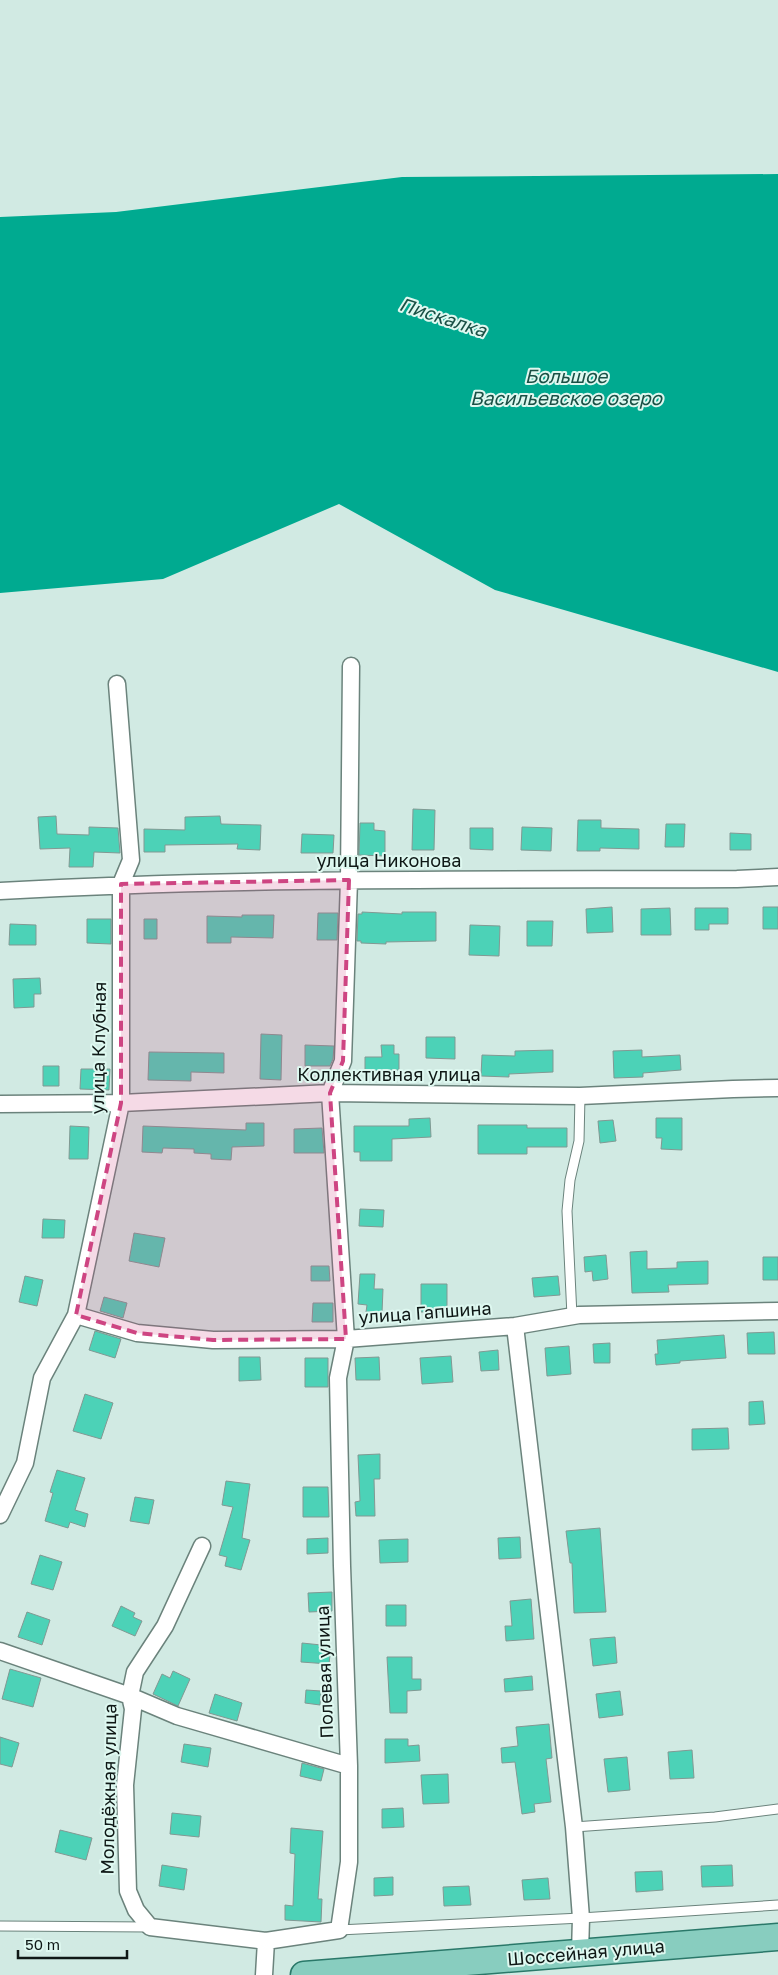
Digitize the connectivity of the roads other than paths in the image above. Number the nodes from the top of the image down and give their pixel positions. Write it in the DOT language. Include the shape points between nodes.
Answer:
graph roads {
  1 [pos="351,666"];
  2 [pos="117,684"];
  3 [pos="778,877"];
  4 [pos="349,880"];
  5 [pos="121,884"];
  6 [pos="0,891"];
  7 [pos="778,1088"];
  8 [pos="330,1093"];
  9 [pos="580,1096"];
  10 [pos="121,1103"];
  11 [pos="0,1104"];
  12 [pos="778,1311"];
  13 [pos="76,1315"];
  14 [pos="572,1316"];
  15 [pos="515,1326"];
  16 [pos="346,1339"];
  17 [pos="0,1515"];
  18 [pos="202,1546"];
  19 [pos="0,1651"];
  20 [pos="130,1696"];
  21 [pos="349,1766"];
  22 [pos="778,1809"];
  23 [pos="574,1827"];
  24 [pos="778,1905"];
  25 [pos="580,1918"];
  26 [pos="0,1926"];
  27 [pos="150,1927"];
  28 [pos="339,1930"];
  29 [pos="778,1937"];
  30 [pos="266,1941"];
  31 [pos="580,1953"];
  32 [pos="264,1975"];
  33 [pos="304,1975"];
  1 -- 4 [label="street"];
  2 -- 5 [label="street, улица Клубная" via="131,860"];
  3 -- 4 [label="street, улица Никонова"];
  4 -- 5 [label="street, улица Никонова"];
  4 -- 8 [label="street" via="343,1061"];
  5 -- 6 [label="street, улица Никонова"];
  5 -- 10 [label="street, улица Клубная"];
  7 -- 9 [label="street, Коллективная улица"];
  8 -- 9 [label="street, Коллективная улица"];
  8 -- 10 [label="street, Коллективная улица"];
  8 -- 16 [label="street, Полевая улица"];
  9 -- 14 [label="lane" via="578,1141 567,1210"];
  10 -- 11 [label="street, Коллективная улица"];
  10 -- 13 [label="street, улица Клубная"];
  12 -- 14 [label="street, улица Гапшина"];
  13 -- 16 [label="street, улица Гапшина" via="137,1333 213,1340"];
  13 -- 17 [label="street, улица Клубная" via="42,1378 25,1463"];
  14 -- 15 [label="street, улица Гапшина"];
  15 -- 16 [label="street, улица Гапшина"];
  15 -- 23 [label="street"];
  16 -- 21 [label="street, Полевая улица" via="338,1378"];
  18 -- 20 [label="street, Молодёжная улица" via="165,1626 135,1672"];
  19 -- 20 [label="street"];
  20 -- 21 [label="street" via="177,1716"];
  20 -- 27 [label="street, Молодёжная улица" via="133,1709 125,1785 128,1891 136,1910"];
  21 -- 28 [label="street, Полевая улица" via="349,1862"];
  22 -- 23 [label="lane"];
  23 -- 25 [label="street"];
  24 -- 25 [label="lane"];
  25 -- 28 [label="lane"];
  25 -- 31 [label="street"];
  26 -- 27 [label="lane"];
  27 -- 30 [label="street"];
  28 -- 30 [label="street"];
  29 -- 31 [label="main road, Шоссейная улица"];
  30 -- 32 [label="street"];
  31 -- 33 [label="main road, Шоссейная улица"];
}
